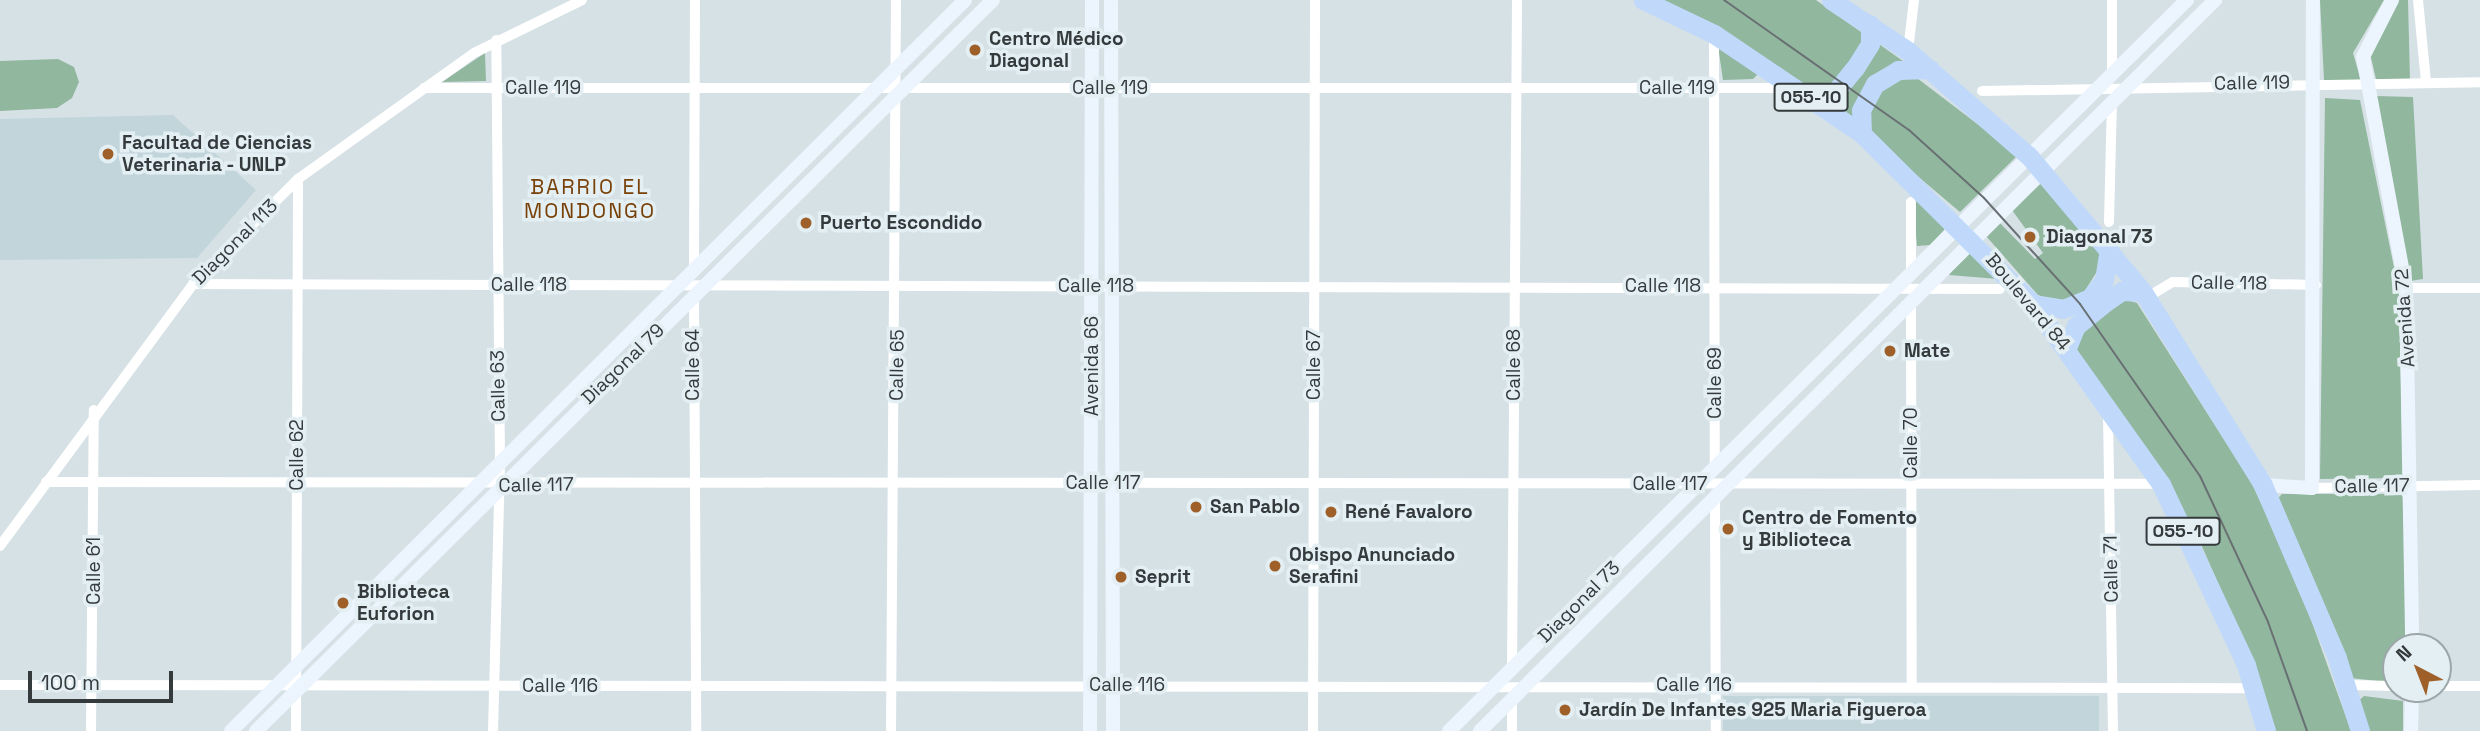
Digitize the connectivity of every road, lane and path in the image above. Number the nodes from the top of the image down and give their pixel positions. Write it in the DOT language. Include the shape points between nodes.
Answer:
graph roads {
  1 [pos="582,0"];
  2 [pos="695,0"];
  3 [pos="896,0"];
  4 [pos="965,0"];
  5 [pos="993,0"];
  6 [pos="1092,0"];
  7 [pos="1111,0"];
  8 [pos="1315,0"];
  9 [pos="1517,0"];
  10 [pos="1643,0"];
  11 [pos="1831,0"];
  12 [pos="1914,0"];
  13 [pos="2112,0"];
  14 [pos="2186,0"];
  15 [pos="2215,0"];
  16 [pos="2313,0"];
  17 [pos="2392,0"];
  18 [pos="2418,0"];
  19 [pos="1870,24"];
  20 [pos="1714,34"];
  21 [pos="496,40"];
  22 [pos="1908,51"];
  23 [pos="898,66"];
  24 [pos="1930,69"];
  25 [pos="2426,81"];
  26 [pos="2109,82"];
  27 [pos="2315,82"];
  28 [pos="2369,82"];
  29 [pos="2480,82"];
  30 [pos="2130,85"];
  31 [pos="424,88"];
  32 [pos="496,88"];
  33 [pos="692,88"];
  34 [pos="876,88"];
  35 [pos="1091,88"];
  36 [pos="1111,88"];
  37 [pos="1315,88"];
  38 [pos="1516,88"];
  39 [pos="1713,88"];
  40 [pos="1797,88"];
  41 [pos="901,90"];
  42 [pos="1982,91"];
  43 [pos="1816,100"];
  44 [pos="2112,102"];
  45 [pos="1863,134"];
  46 [pos="2029,156"];
  47 [pos="2044,171"];
  48 [pos="298,179"];
  49 [pos="1911,202"];
  50 [pos="2109,222"];
  51 [pos="1959,224"];
  52 [pos="1975,240"];
  53 [pos="2109,247"];
  54 [pos="694,269"];
  55 [pos="1906,282"];
  56 [pos="193,284"];
  57 [pos="298,285"];
  58 [pos="495,285"];
  59 [pos="678,285"];
  60 [pos="898,285"];
  61 [pos="1091,285"];
  62 [pos="2316,285"];
  63 [pos="1112,286"];
  64 [pos="1314,286"];
  65 [pos="1515,286"];
  66 [pos="1714,286"];
  67 [pos="1928,286"];
  68 [pos="697,288"];
  69 [pos="2406,288"];
  70 [pos="2480,288"];
  71 [pos="2000,289"];
  72 [pos="2145,295"];
  73 [pos="1911,303"];
  74 [pos="2033,304"];
  75 [pos="2067,348"];
  76 [pos="2108,406"];
  77 [pos="94,410"];
  78 [pos="500,463"];
  79 [pos="1715,467"];
  80 [pos="47,482"];
  81 [pos="94,482"];
  82 [pos="297,482"];
  83 [pos="693,482"];
  84 [pos="896,483"];
  85 [pos="1093,483"];
  86 [pos="1114,483"];
  87 [pos="1314,483"];
  88 [pos="1513,484"];
  89 [pos="1698,484"];
  90 [pos="1912,484"];
  91 [pos="2110,484"];
  92 [pos="2161,484"];
  93 [pos="478,485"];
  94 [pos="499,485"];
  95 [pos="2263,485"];
  96 [pos="2412,485"];
  97 [pos="2480,485"];
  98 [pos="1720,488"];
  99 [pos="2312,488"];
  100 [pos="0,546"];
  101 [pos="2412,633"];
  102 [pos="295,667"];
  103 [pos="1512,668"];
  104 [pos="1912,683"];
  105 [pos="0,685"];
  106 [pos="1090,685"];
  107 [pos="1113,685"];
  108 [pos="1313,685"];
  109 [pos="1495,685"];
  110 [pos="1716,685"];
  111 [pos="2113,685"];
  112 [pos="2347,685"];
  113 [pos="93,686"];
  114 [pos="494,686"];
  115 [pos="696,686"];
  116 [pos="892,686"];
  117 [pos="2382,686"];
  118 [pos="2452,686"];
  119 [pos="2480,686"];
  120 [pos="275,688"];
  121 [pos="2253,688"];
  122 [pos="297,690"];
  123 [pos="1517,690"];
  124 [pos="2412,703"];
  125 [pos="91,731"];
  126 [pos="231,731"];
  127 [pos="256,731"];
  128 [pos="296,731"];
  129 [pos="493,731"];
  130 [pos="696,731"];
  131 [pos="891,731"];
  132 [pos="1090,731"];
  133 [pos="1113,731"];
  134 [pos="1313,731"];
  135 [pos="1449,731"];
  136 [pos="1480,731"];
  137 [pos="1512,731"];
  138 [pos="1716,731"];
  139 [pos="2113,731"];
  140 [pos="2266,731"];
  141 [pos="2360,731"];
  142 [pos="2411,731"];
  1 -- 21 [label="street, Diagonal 113"];
  2 -- 33 [label="street, Calle 64"];
  3 -- 23 [label="street, Calle 65"];
  4 -- 23 [label="main road, Diagonal 79"];
  5 -- 41 [label="main road, Diagonal 79"];
  6 -- 35 [label="main road, Avenida 66"];
  7 -- 36 [label="main road, Avenida 66"];
  8 -- 37 [label="street, Calle 67"];
  9 -- 38 [label="street, Calle 68"];
  10 -- 20 [label="highway, Boulevard 84 / 055-10"];
  11 -- 19 [label="highway"];
  12 -- 22 [label="street"];
  13 -- 26 [label="street"];
  14 -- 26 [label="main road, Diagonal 73"];
  15 -- 30 [label="main road, Diagonal 73"];
  16 -- 27 [label="main road"];
  17 -- 28 [label="main road, Avenida 72" via="2364,48"];
  18 -- 25 [label="street"];
  19 -- 22 [label="highway"];
  19 -- 43 [label="highway" via="1870,44 1855,68 1832,96"];
  20 -- 39 [label="street, Calle 69"];
  20 -- 40 [label="highway, Boulevard 84 / 055-10"];
  21 -- 31 [label="street, Diagonal 113"];
  21 -- 32 [label="street, Calle 63"];
  22 -- 24 [label="highway"];
  23 -- 34 [label="main road, Diagonal 79"];
  23 -- 41 [label="street, Calle 65"];
  24 -- 45 [label="highway" via="1898,69 1875,83 1861,110"];
  24 -- 46 [label="highway"];
  25 -- 28 [label="street, Calle 119"];
  25 -- 29 [label="street, Calle 119"];
  26 -- 30 [label="street, Calle 119"];
  26 -- 42 [label="street, Calle 119"];
  26 -- 44 [label="street"];
  26 -- 46 [label="main road, Diagonal 73"];
  27 -- 28 [label="street, Calle 119"];
  27 -- 30 [label="street, Calle 119"];
  27 -- 62 [label="main road"];
  28 -- 69 [label="main road, Avenida 72"];
  30 -- 44 [label="main road, Diagonal 73"];
  31 -- 32 [label="street, Calle 119"];
  31 -- 48 [label="street, Diagonal 113"];
  32 -- 33 [label="street, Calle 119"];
  32 -- 58 [label="street, Calle 63"];
  33 -- 34 [label="street, Calle 119"];
  33 -- 54 [label="street, Calle 64"];
  34 -- 41 [label="street, Calle 119"];
  34 -- 54 [label="main road, Diagonal 79"];
  35 -- 36 [label="street, Calle 119"];
  35 -- 41 [label="street, Calle 119"];
  35 -- 61 [label="main road, Avenida 66"];
  36 -- 37 [label="street, Calle 119"];
  36 -- 63 [label="main road, Avenida 66"];
  37 -- 38 [label="street, Calle 119"];
  37 -- 64 [label="street, Calle 67"];
  38 -- 39 [label="street, Calle 119"];
  38 -- 65 [label="street, Calle 68"];
  39 -- 40 [label="street, Calle 119"];
  39 -- 66 [label="street, Calle 69"];
  40 -- 43 [label="highway, Boulevard 84 / 055-10"];
  41 -- 60 [label="street, Calle 65"];
  41 -- 68 [label="main road, Diagonal 79"];
  43 -- 45 [label="highway, Boulevard 84 / 055-10"];
  44 -- 47 [label="main road, Diagonal 73"];
  44 -- 50 [label="street"];
  45 -- 51 [label="highway, Boulevard 84 / 055-10"];
  46 -- 47 [label="highway"];
  46 -- 51 [label="main road, Diagonal 73"];
  47 -- 52 [label="main road, Diagonal 73"];
  47 -- 53 [label="highway"];
  48 -- 56 [label="street, Diagonal 113"];
  48 -- 57 [label="street, Calle 62"];
  49 -- 55 [label="street, Calle 70"];
  51 -- 52 [label="highway, Boulevard 84 / 055-10"];
  51 -- 55 [label="main road, Diagonal 73"];
  52 -- 67 [label="main road, Diagonal 73"];
  52 -- 74 [label="highway, Boulevard 84 / 055-10"];
  53 -- 72 [label="highway"];
  53 -- 74 [label="highway" via="2104,280 2090,298 2063,309"];
  54 -- 59 [label="main road, Diagonal 79"];
  54 -- 68 [label="street, Calle 64"];
  55 -- 66 [label="street, Calle 118"];
  55 -- 67 [label="street, Calle 118"];
  55 -- 73 [label="street, Calle 70"];
  55 -- 79 [label="main road, Diagonal 73"];
  56 -- 57 [label="street, Calle 118"];
  56 -- 77 [label="street, Diagonal 113"];
  57 -- 58 [label="street, Calle 118"];
  57 -- 82 [label="street, Calle 62"];
  58 -- 59 [label="street, Calle 118"];
  58 -- 78 [label="street, Calle 63"];
  59 -- 68 [label="street, Calle 118"];
  59 -- 78 [label="main road, Diagonal 79"];
  60 -- 61 [label="street, Calle 118"];
  60 -- 68 [label="street, Calle 118"];
  60 -- 84 [label="street, Calle 65"];
  61 -- 63 [label="street, Calle 118"];
  61 -- 85 [label="main road, Avenida 66"];
  62 -- 72 [label="street, Calle 118" via="2173,282"];
  62 -- 99 [label="main road"];
  63 -- 64 [label="street, Calle 118"];
  63 -- 86 [label="main road, Avenida 66"];
  64 -- 65 [label="street, Calle 118"];
  64 -- 87 [label="street, Calle 67"];
  65 -- 66 [label="street, Calle 118"];
  65 -- 88 [label="street, Calle 68"];
  66 -- 79 [label="street, Calle 69"];
  67 -- 71 [label="street, Calle 118"];
  67 -- 73 [label="main road, Diagonal 73"];
  68 -- 83 [label="street, Calle 64"];
  68 -- 94 [label="main road, Diagonal 79"];
  69 -- 70 [label="street"];
  69 -- 96 [label="main road, Avenida 72"];
  72 -- 75 [label="highway" via="2122,291 2108,300 2076,326"];
  72 -- 95 [label="highway"];
  73 -- 90 [label="street, Calle 70"];
  73 -- 98 [label="main road, Diagonal 73"];
  74 -- 75 [label="highway, Boulevard 84 / 055-10"];
  75 -- 76 [label="highway, Boulevard 84 / 055-10"];
  76 -- 91 [label="street, Calle 71"];
  76 -- 92 [label="highway, Boulevard 84 / 055-10"];
  77 -- 80 [label="street, Diagonal 113"];
  77 -- 81 [label="street, Calle 61"];
  78 -- 93 [label="main road, Diagonal 79"];
  78 -- 94 [label="street, Calle 63"];
  79 -- 89 [label="main road, Diagonal 73"];
  79 -- 98 [label="street, Calle 69"];
  80 -- 81 [label="street, Calle 117"];
  80 -- 100 [label="street, Diagonal 113"];
  81 -- 82 [label="street, Calle 117"];
  81 -- 113 [label="street, Calle 61"];
  82 -- 93 [label="street, Calle 117"];
  82 -- 102 [label="street, Calle 62"];
  83 -- 84 [label="street, Calle 117"];
  83 -- 94 [label="street, Calle 117"];
  83 -- 115 [label="street, Calle 64"];
  84 -- 85 [label="street, Calle 117"];
  84 -- 116 [label="street, Calle 65"];
  85 -- 86 [label="street, Calle 117"];
  85 -- 106 [label="main road, Avenida 66"];
  86 -- 87 [label="street, Calle 117"];
  86 -- 107 [label="main road, Avenida 66"];
  87 -- 88 [label="street, Calle 117"];
  87 -- 108 [label="street, Calle 67"];
  88 -- 89 [label="street, Calle 117"];
  88 -- 103 [label="street, Calle 68"];
  89 -- 98 [label="street, Calle 117"];
  89 -- 103 [label="main road, Diagonal 73"];
  90 -- 91 [label="street, Calle 117"];
  90 -- 98 [label="street, Calle 117"];
  90 -- 104 [label="street, Calle 70"];
  91 -- 92 [label="street, Calle 117"];
  91 -- 111 [label="street, Calle 71"];
  92 -- 121 [label="highway, Boulevard 84 / 055-10"];
  93 -- 94 [label="street, Calle 117"];
  93 -- 102 [label="main road, Diagonal 79"];
  94 -- 114 [label="street, Calle 63"];
  94 -- 122 [label="main road, Diagonal 79"];
  95 -- 99 [label="main road, Calle 117"];
  95 -- 112 [label="highway"];
  96 -- 97 [label="street, Calle 117"];
  96 -- 99 [label="street, Calle 117"];
  96 -- 101 [label="main road, Avenida 72"];
  98 -- 110 [label="street, Calle 69"];
  98 -- 123 [label="main road, Diagonal 73"];
  102 -- 120 [label="main road, Diagonal 79"];
  102 -- 122 [label="street, Calle 62"];
  103 -- 109 [label="main road, Diagonal 73"];
  103 -- 123 [label="street, Calle 68"];
  104 -- 110 [label="street, Calle 116"];
  104 -- 111 [label="street, Calle 116"];
  105 -- 113 [label="street, Calle 116"];
  106 -- 107 [label="street, Calle 116"];
  106 -- 116 [label="street, Calle 116"];
  106 -- 132 [label="main road, Avenida 66"];
  107 -- 108 [label="street, Calle 116"];
  107 -- 133 [label="main road, Avenida 66"];
  108 -- 109 [label="street, Calle 116"];
  108 -- 134 [label="street, Calle 67"];
  109 -- 123 [label="street, Calle 116"];
  109 -- 135 [label="main road, Diagonal 73"];
  110 -- 123 [label="street, Calle 116"];
  110 -- 138 [label="street, Calle 69"];
  111 -- 121 [label="street, Calle 116"];
  111 -- 139 [label="street, Calle 71"];
  112 -- 117 [label="street"];
  112 -- 141 [label="highway"];
  113 -- 120 [label="street, Calle 116"];
  113 -- 125 [label="street, Calle 61"];
  114 -- 115 [label="street, Calle 116"];
  114 -- 122 [label="street, Calle 116"];
  114 -- 129 [label="street, Calle 63"];
  115 -- 116 [label="street, Calle 116"];
  115 -- 130 [label="street, Calle 64"];
  116 -- 131 [label="street, Calle 65"];
  118 -- 119 [label="street"];
  120 -- 122 [label="street, Calle 116"];
  120 -- 126 [label="main road, Diagonal 79"];
  121 -- 140 [label="highway, Boulevard 84 / 055-10"];
  122 -- 127 [label="main road, Diagonal 79"];
  122 -- 128 [label="street, Calle 62"];
  123 -- 136 [label="main road, Diagonal 73"];
  123 -- 137 [label="street, Calle 68"];
  124 -- 142 [label="main road"];
}
